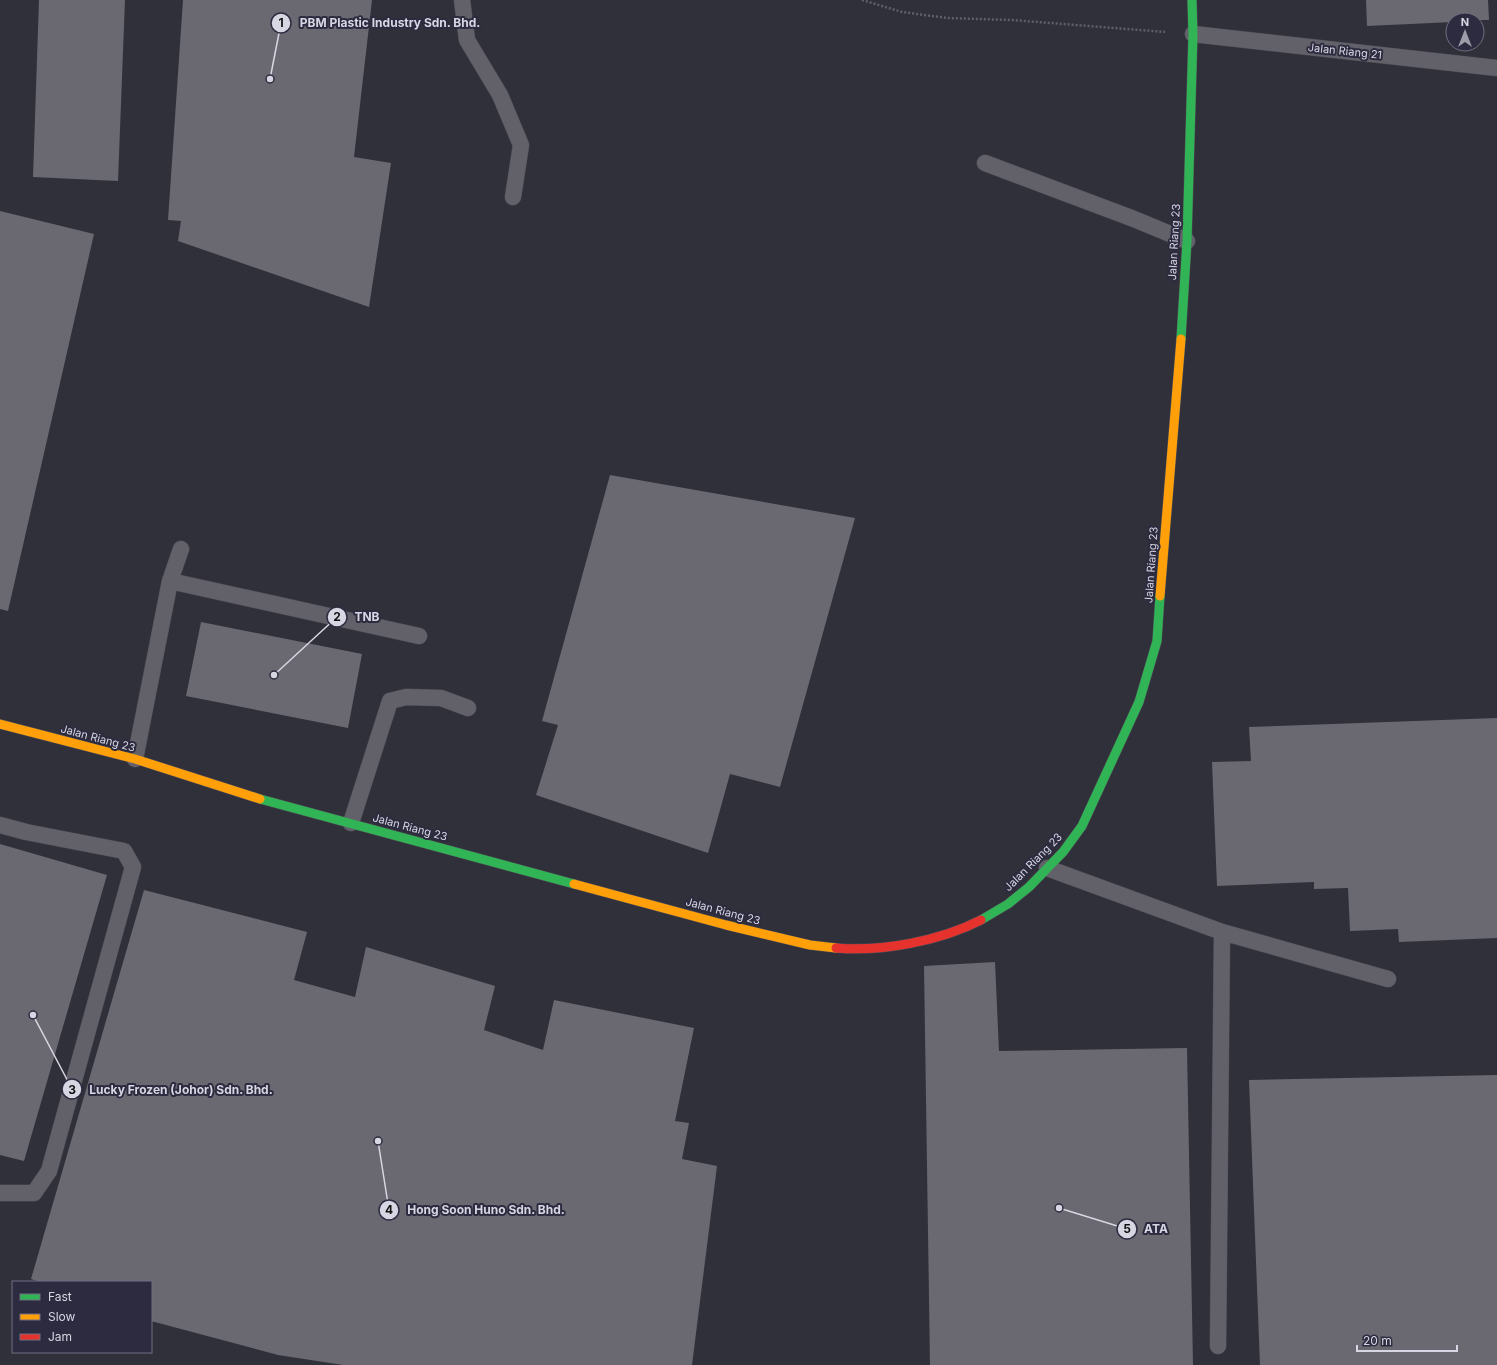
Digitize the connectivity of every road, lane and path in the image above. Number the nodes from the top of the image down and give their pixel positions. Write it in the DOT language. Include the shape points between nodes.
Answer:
graph roads {
  1 [pos="462,0"];
  2 [pos="862,0"];
  3 [pos="1192,0"];
  4 [pos="1193,34"];
  5 [pos="1497,68"];
  6 [pos="984,163"];
  7 [pos="513,197"];
  8 [pos="1187,241"];
  9 [pos="180,549"];
  10 [pos="170,581"];
  11 [pos="419,636"];
  12 [pos="468,708"];
  13 [pos="0,724"];
  14 [pos="135,759"];
  15 [pos="351,823"];
  16 [pos="0,825"];
  17 [pos="1047,868"];
  18 [pos="1222,932"];
  19 [pos="1388,979"];
  20 [pos="0,1193"];
  21 [pos="1218,1346"];
  1 -- 7 [label="lane" via="467,40 500,95 520,145"];
  2 -- 4 [label="path" via="902,12 947,18 1012,20"];
  3 -- 4 [label="street, Jalan Riang 23"];
  4 -- 5 [label="lane, Jalan Riang 21"];
  4 -- 8 [label="street, Jalan Riang 23"];
  6 -- 8 [label="lane"];
  8 -- 17 [label="street, Jalan Riang 23" via="1157,641 1139,702 1082,826 1063,852"];
  9 -- 10 [label="lane"];
  10 -- 11 [label="lane"];
  10 -- 14 [label="lane"];
  12 -- 15 [label="lane" via="442,698 406,697 390,701"];
  13 -- 14 [label="street, Jalan Riang 23"];
  14 -- 15 [label="street, Jalan Riang 23" via="253,797"];
  15 -- 17 [label="street, Jalan Riang 23" via="726,925 810,945 851,949 907,945 967,927 1008,904"];
  16 -- 20 [label="lane" via="124,851 133,867 49,1171 34,1193"];
  17 -- 18 [label="lane"];
  18 -- 19 [label="lane"];
  18 -- 21 [label="lane"];
}
